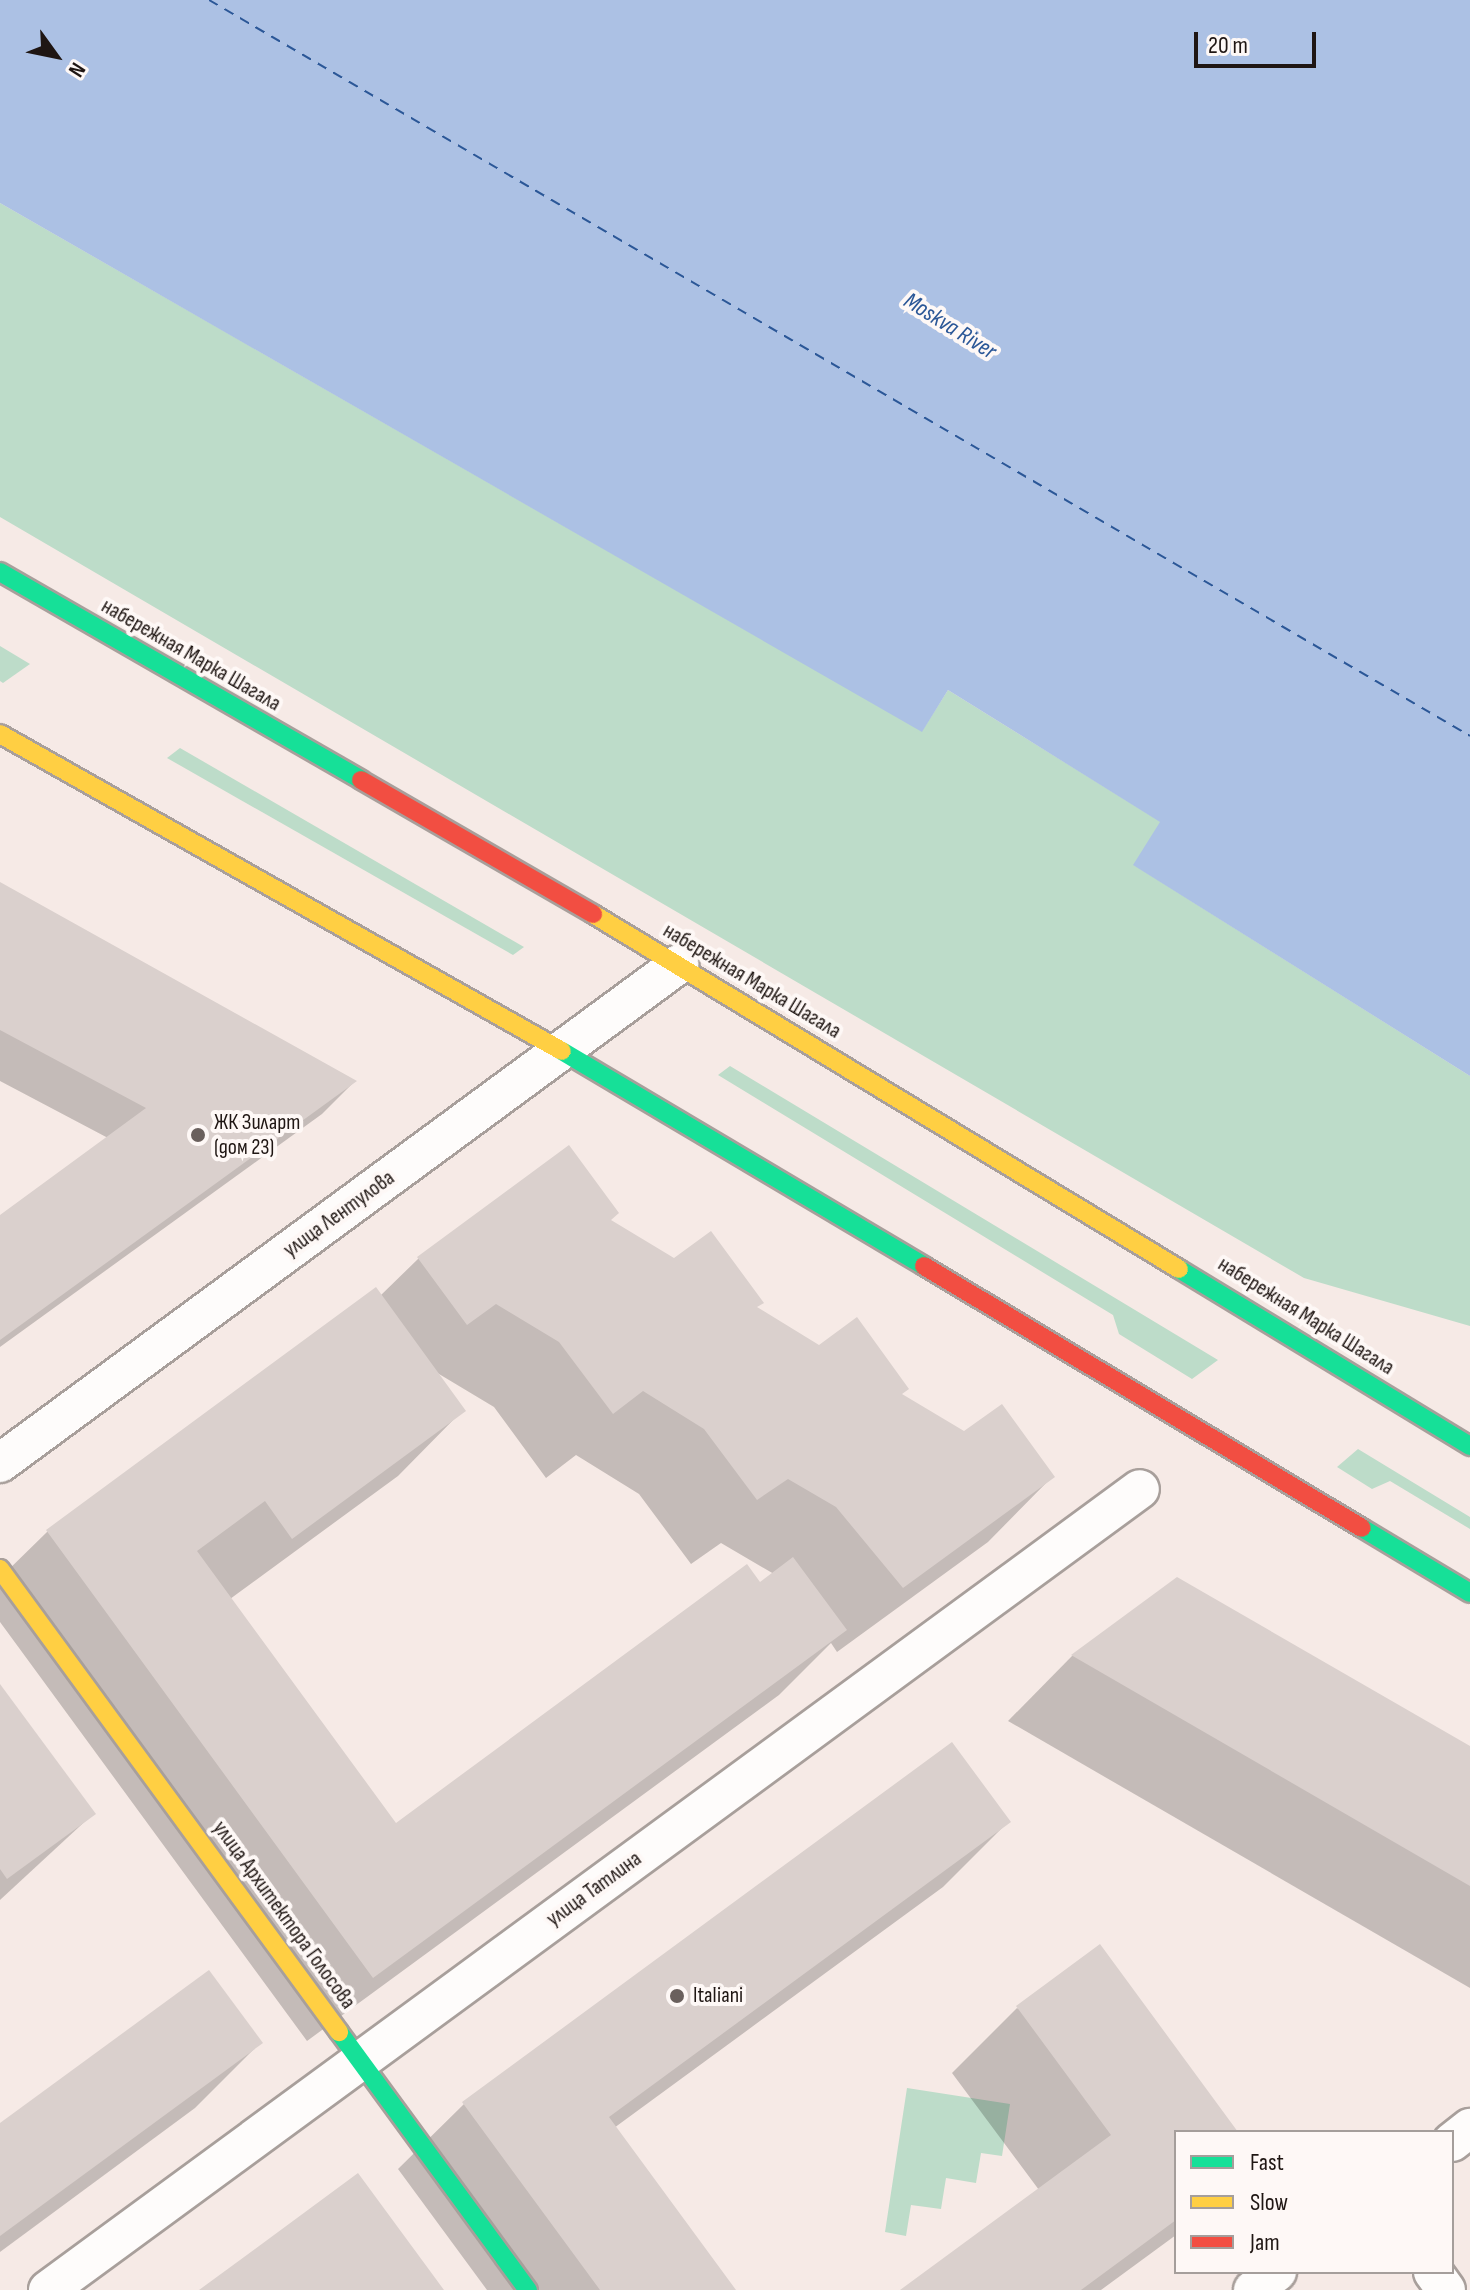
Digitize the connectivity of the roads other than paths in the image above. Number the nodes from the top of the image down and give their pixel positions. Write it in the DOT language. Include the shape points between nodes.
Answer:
graph roads {
  1 [pos="0,572"];
  2 [pos="0,734"];
  3 [pos="679,964"];
  4 [pos="562,1050"];
  5 [pos="1470,1446"];
  6 [pos="0,1463"];
  7 [pos="1140,1489"];
  8 [pos="0,1569"];
  9 [pos="1470,1593"];
  10 [pos="361,2061"];
  11 [pos="1470,2128"];
  12 [pos="1454,2140"];
  13 [pos="1274,2274"];
  14 [pos="48,2290"];
  15 [pos="528,2290"];
  16 [pos="1253,2290"];
  1 -- 3 [label="street, набережная Марка Шагала"];
  2 -- 4 [label="street"];
  3 -- 4 [label="street, улица Лентулова"];
  3 -- 5 [label="street, набережная Марка Шагала"];
  4 -- 6 [label="street, улица Лентулова"];
  4 -- 9 [label="street"];
  7 -- 10 [label="street, улица Татлина"];
  8 -- 10 [label="street, улица Архитектора Голосова"];
  10 -- 14 [label="street, улица Татлина"];
  10 -- 15 [label="street, улица Архитектора Голосова"];
  11 -- 12 [label="street"];
  13 -- 16 [label="street"];
}
